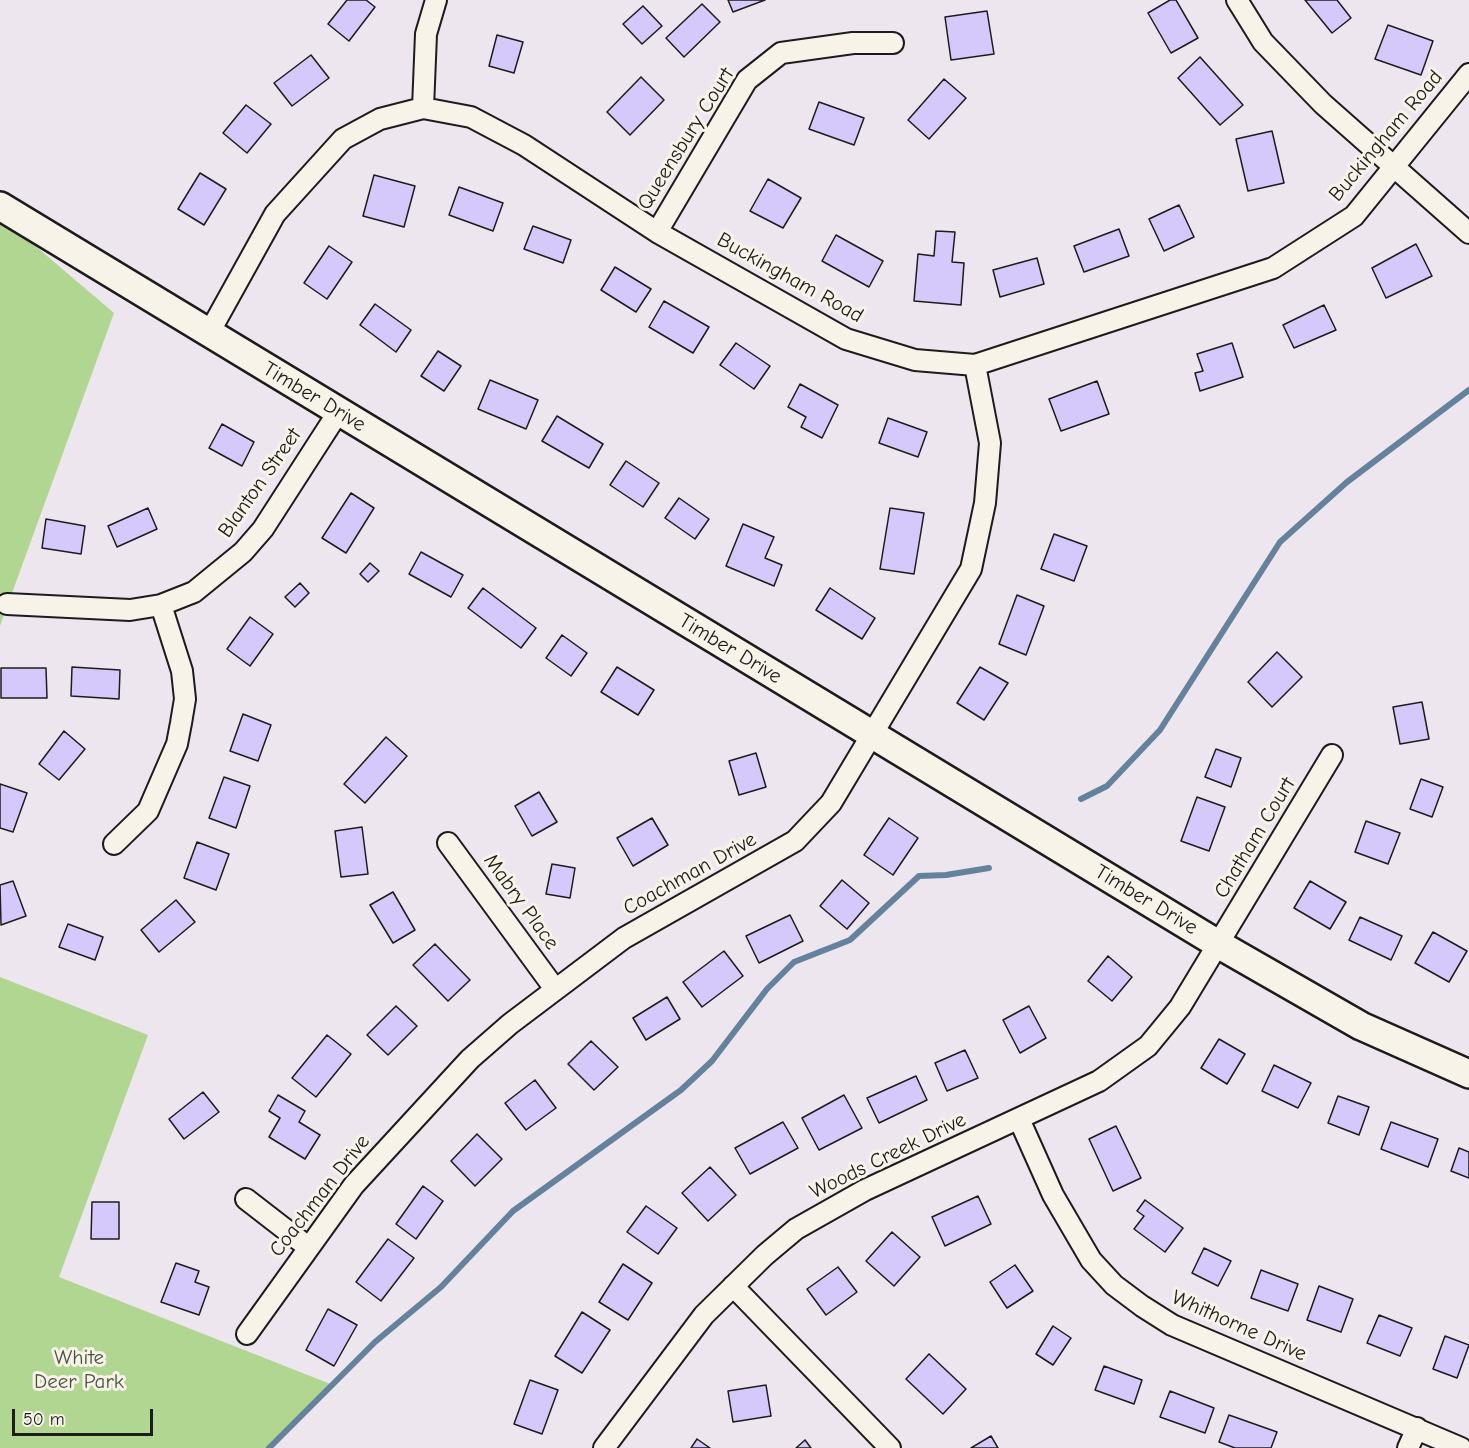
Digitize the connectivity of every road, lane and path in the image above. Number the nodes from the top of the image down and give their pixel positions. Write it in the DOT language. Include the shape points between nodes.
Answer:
graph roads {
  1 [pos="436,0"];
  2 [pos="1237,0"];
  3 [pos="893,43"];
  4 [pos="1469,74"];
  5 [pos="423,108"];
  6 [pos="1393,168"];
  7 [pos="0,206"];
  8 [pos="657,232"];
  9 [pos="1469,233"];
  10 [pos="209,333"];
  11 [pos="975,365"];
  12 [pos="339,411"];
  13 [pos="7,604"];
  14 [pos="161,605"];
  15 [pos="871,735"];
  16 [pos="1332,756"];
  17 [pos="448,843"];
  18 [pos="114,844"];
  19 [pos="1218,944"];
  20 [pos="555,989"];
  21 [pos="1469,1074"];
  22 [pos="1019,1119"];
  23 [pos="246,1199"];
  24 [pos="308,1247"];
  25 [pos="733,1286"];
  26 [pos="248,1334"];
  27 [pos="1417,1428"];
  28 [pos="604,1448"];
  29 [pos="890,1448"];
  30 [pos="1408,1448"];
  31 [pos="1461,1448"];
  1 -- 5 [label="street" via="426,34"];
  2 -- 6 [label="street" via="1263,42"];
  3 -- 8 [label="street, Queensbury Court" via="854,43 781,53 747,80"];
  4 -- 6 [label="street, Buckingham Road"];
  5 -- 8 [label="street, Buckingham Road" via="471,117 524,145"];
  5 -- 10 [label="street, Buckingham Road" via="380,119 343,139 275,214"];
  6 -- 9 [label="street"];
  6 -- 11 [label="street, Buckingham Road" via="1354,216 1273,268"];
  7 -- 10 [label="main road, Timber Drive"];
  8 -- 11 [label="street, Buckingham Road" via="846,339 915,360"];
  10 -- 12 [label="main road, Timber Drive"];
  11 -- 15 [label="street, Coachman Drive" via="990,443 985,503 971,569"];
  12 -- 14 [label="street, Blanton Street" via="279,506 243,552 194,592"];
  12 -- 15 [label="main road, Timber Drive"];
  13 -- 14 [label="street, Blanton Street" via="130,610"];
  14 -- 18 [label="street" via="182,671 185,699 177,744 147,811"];
  15 -- 19 [label="main road, Timber Drive"];
  15 -- 20 [label="street, Coachman Drive" via="831,803 795,841 632,933"];
  16 -- 19 [label="street, Chatham Court"];
  17 -- 20 [label="street, Mabry Place"];
  19 -- 21 [label="main road, Timber Drive" via="1361,1026"];
  19 -- 22 [label="street, Woods Creek Drive" via="1180,1007 1148,1046 1100,1081"];
  20 -- 24 [label="street, Coachman Drive" via="453,1076 354,1185"];
  22 -- 25 [label="street, Woods Creek Drive" via="865,1190 796,1229"];
  22 -- 27 [label="street, Whithorne Drive" via="1053,1195 1091,1260 1114,1285 1142,1306 1193,1334"];
  23 -- 24 [label="street"];
  24 -- 26 [label="street, Coachman Drive"];
  25 -- 28 [label="street, Woods Creek Drive" via="704,1315"];
  25 -- 29 [label="street"];
  27 -- 30 [label="street"];
  27 -- 31 [label="street, Whithorne Drive"];
}
